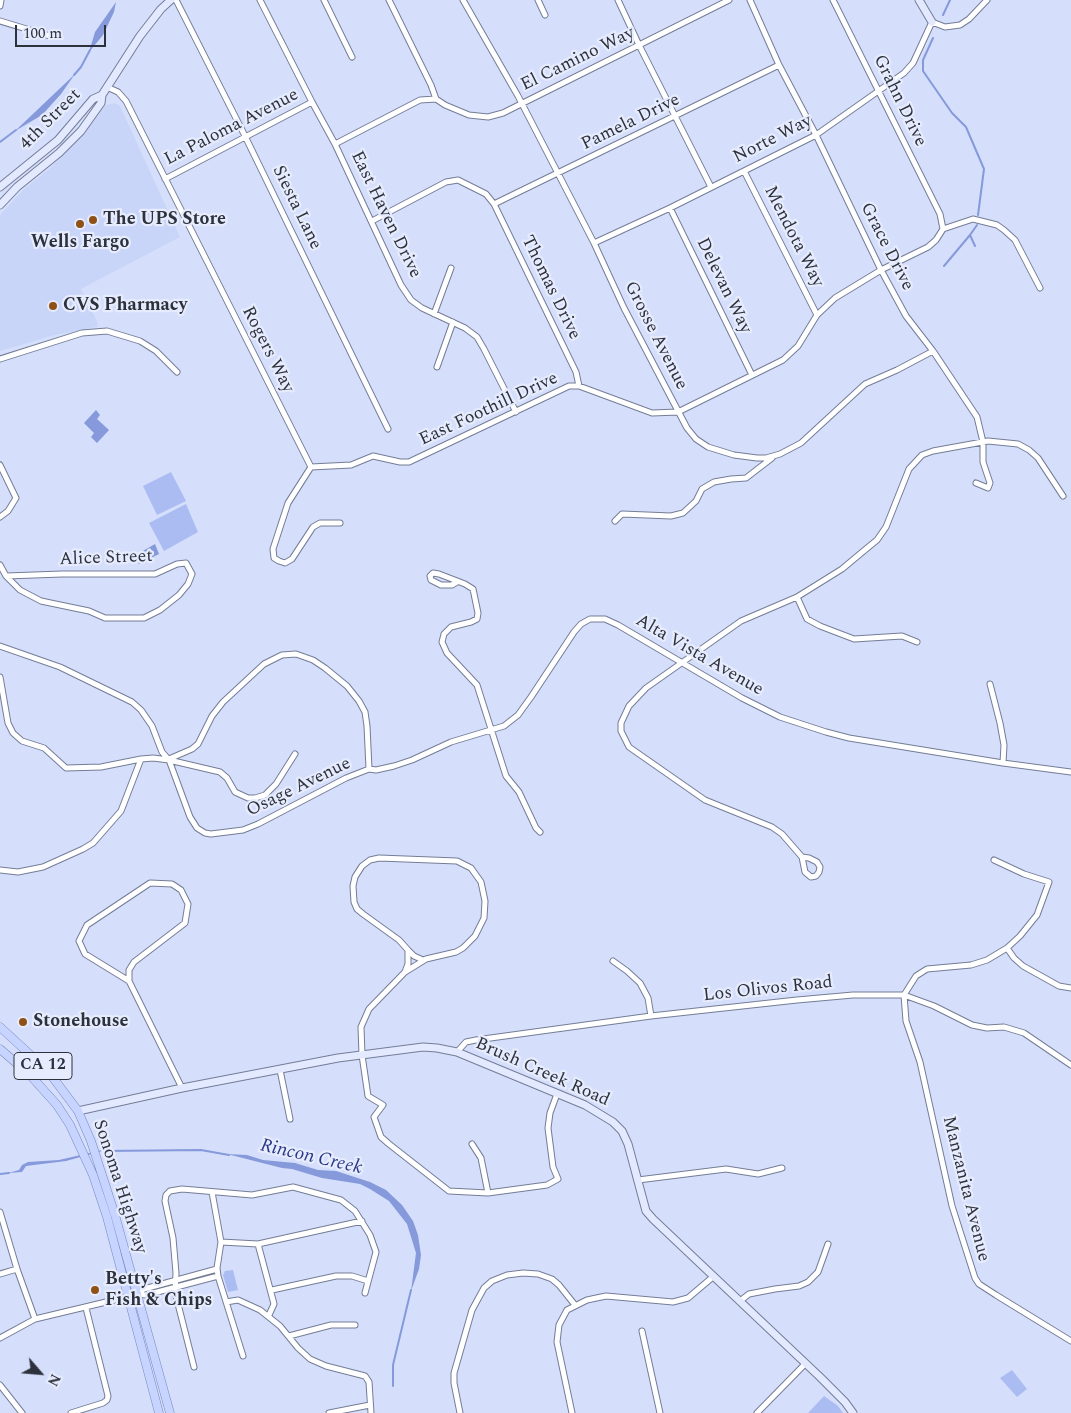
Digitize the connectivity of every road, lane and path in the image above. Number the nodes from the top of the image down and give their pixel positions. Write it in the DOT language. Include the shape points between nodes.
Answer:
graph roads {
  1 [pos="1,0"];
  2 [pos="171,0"];
  3 [pos="176,0"];
  4 [pos="260,0"];
  5 [pos="324,0"];
  6 [pos="389,0"];
  7 [pos="463,0"];
  8 [pos="538,0"];
  9 [pos="618,0"];
  10 [pos="730,0"];
  11 [pos="750,0"];
  12 [pos="833,0"];
  13 [pos="919,0"];
  14 [pos="986,0"];
  15 [pos="0,6"];
  16 [pos="545,15"];
  17 [pos="0,21"];
  18 [pos="932,22"];
  19 [pos="58,34"];
  20 [pos="639,45"];
  21 [pos="352,57"];
  22 [pos="779,64"];
  23 [pos="107,87"];
  24 [pos="879,92"];
  25 [pos="102,95"];
  26 [pos="436,99"];
  27 [pos="312,102"];
  28 [pos="521,103"];
  29 [pos="675,116"];
  30 [pos="816,135"];
  31 [pos="246,136"];
  32 [pos="335,144"];
  33 [pos="744,171"];
  34 [pos="558,173"];
  35 [pos="165,179"];
  36 [pos="0,187"];
  37 [pos="712,187"];
  38 [pos="494,204"];
  39 [pos="0,205"];
  40 [pos="670,208"];
  41 [pos="372,220"];
  42 [pos="942,228"];
  43 [pos="594,244"];
  44 [pos="451,268"];
  45 [pos="881,270"];
  46 [pos="1040,288"];
  47 [pos="434,314"];
  48 [pos="817,315"];
  49 [pos="453,322"];
  50 [pos="933,351"];
  51 [pos="0,360"];
  52 [pos="437,367"];
  53 [pos="177,372"];
  54 [pos="752,376"];
  55 [pos="579,386"];
  56 [pos="516,412"];
  57 [pos="678,412"];
  58 [pos="388,429"];
  59 [pos="983,442"];
  60 [pos="775,456"];
  61 [pos="0,465"];
  62 [pos="311,467"];
  63 [pos="976,483"];
  64 [pos="1063,496"];
  65 [pos="0,517"];
  66 [pos="615,521"];
  67 [pos="340,523"];
  68 [pos="0,565"];
  69 [pos="6,576"];
  70 [pos="457,582"];
  71 [pos="797,597"];
  72 [pos="917,642"];
  73 [pos="0,646"];
  74 [pos="682,662"];
  75 [pos="0,677"];
  76 [pos="990,684"];
  77 [pos="491,731"];
  78 [pos="295,754"];
  79 [pos="141,759"];
  80 [pos="169,760"];
  81 [pos="1003,763"];
  82 [pos="369,769"];
  83 [pos="1071,772"];
  84 [pos="540,832"];
  85 [pos="802,857"];
  86 [pos="994,860"];
  87 [pos="0,870"];
  88 [pos="1007,948"];
  89 [pos="408,950"];
  90 [pos="423,960"];
  91 [pos="613,961"];
  92 [pos="405,972"];
  93 [pos="129,982"];
  94 [pos="1071,988"];
  95 [pos="904,996"];
  96 [pos="651,1016"];
  97 [pos="0,1028"];
  98 [pos="0,1050"];
  99 [pos="457,1052"];
  100 [pos="362,1055"];
  101 [pos="1071,1066"];
  102 [pos="280,1070"];
  103 [pos="182,1088"];
  104 [pos="557,1094"];
  105 [pos="78,1111"];
  106 [pos="65,1115"];
  107 [pos="290,1119"];
  108 [pos="472,1144"];
  109 [pos="782,1168"];
  110 [pos="638,1180"];
  111 [pos="212,1192"];
  112 [pos="488,1193"];
  113 [pos="0,1212"];
  114 [pos="362,1221"];
  115 [pos="221,1242"];
  116 [pos="258,1244"];
  117 [pos="828,1244"];
  118 [pos="17,1269"];
  119 [pos="217,1269"];
  120 [pos="0,1274"];
  121 [pos="218,1276"];
  122 [pos="714,1276"];
  123 [pos="175,1279"];
  124 [pos="368,1282"];
  125 [pos="174,1286"];
  126 [pos="272,1290"];
  127 [pos="365,1293"];
  128 [pos="137,1294"];
  129 [pos="127,1297"];
  130 [pos="740,1301"];
  131 [pos="226,1302"];
  132 [pos="575,1305"];
  133 [pos="86,1308"];
  134 [pos="269,1315"];
  135 [pos="35,1319"];
  136 [pos="355,1325"];
  137 [pos="642,1331"];
  138 [pos="289,1336"];
  139 [pos="0,1338"];
  140 [pos="1071,1341"];
  141 [pos="243,1356"];
  142 [pos="805,1364"];
  143 [pos="194,1367"];
  144 [pos="0,1385"];
  145 [pos="370,1405"];
  146 [pos="22,1413"];
  147 [pos="70,1413"];
  148 [pos="159,1413"];
  149 [pos="170,1413"];
  150 [pos="329,1413"];
  151 [pos="372,1413"];
  152 [pos="460,1413"];
  153 [pos="572,1413"];
  154 [pos="660,1413"];
  155 [pos="758,1413"];
  156 [pos="852,1413"];
  1 -- 15 [label="street"];
  2 -- 23 [label="street, 4th Street" via="140,36"];
  3 -- 31 [label="street, Siesta Lane"];
  4 -- 27 [label="street, East Haven Drive"];
  5 -- 21 [label="street"];
  6 -- 26 [label="street"];
  7 -- 28 [label="street, Grosse Avenue"];
  8 -- 16 [label="street"];
  9 -- 20 [label="street"];
  10 -- 20 [label="street, El Camino Way"];
  11 -- 22 [label="street, Grace Drive"];
  12 -- 24 [label="street, Grahn Drive"];
  13 -- 18 [label="street"];
  14 -- 18 [label="street" via="960,24 945,27"];
  17 -- 19 [label="street" via="50,36"];
  18 -- 24 [label="street, Norte Way" via="913,62"];
  20 -- 28 [label="street, El Camino Way"];
  20 -- 29 [label="street"];
  22 -- 29 [label="street, Pamela Drive"];
  22 -- 30 [label="street, Grace Drive"];
  23 -- 25 [label="street, 4th Street"];
  23 -- 35 [label="street, Rogers Way" via="126,101"];
  24 -- 30 [label="street, Norte Way"];
  24 -- 42 [label="street, Grahn Drive" via="940,214"];
  25 -- 36 [label="street, 4th Street" via="93,99 58,140"];
  25 -- 39 [label="street, 4th Street" via="101,103 73,140"];
  26 -- 28 [label="street, El Camino Way" via="480,117 502,113"];
  26 -- 32 [label="street" via="420,100"];
  27 -- 31 [label="street, La Paloma Avenue"];
  27 -- 32 [label="street, East Haven Drive"];
  28 -- 34 [label="street, Grosse Avenue"];
  29 -- 34 [label="street, Pamela Drive"];
  29 -- 37 [label="street"];
  30 -- 33 [label="street, Norte Way"];
  30 -- 45 [label="street, Grace Drive"];
  31 -- 35 [label="street, La Paloma Avenue"];
  31 -- 58 [label="street, Siesta Lane"];
  32 -- 41 [label="street, East Haven Drive"];
  33 -- 37 [label="street, Norte Way"];
  33 -- 48 [label="street, Mendota Way"];
  34 -- 38 [label="street, Pamela Drive"];
  34 -- 43 [label="street, Grosse Avenue"];
  35 -- 62 [label="street, Rogers Way"];
  37 -- 40 [label="street, Norte Way"];
  38 -- 41 [label="street" via="486,194 458,180 446,182"];
  38 -- 55 [label="street, Thomas Drive" via="576,372"];
  40 -- 43 [label="street, Norte Way"];
  40 -- 54 [label="street, Delevan Way"];
  41 -- 47 [label="street, East Haven Drive" via="402,285 412,300"];
  42 -- 45 [label="street, East Foothill Drive" via="928,247"];
  42 -- 46 [label="street" via="973,220 997,225 1015,240"];
  43 -- 57 [label="street, Grosse Avenue"];
  44 -- 47 [label="street"];
  45 -- 48 [label="street, East Foothill Drive" via="835,298"];
  45 -- 50 [label="street, Grace Drive" via="906,316"];
  47 -- 49 [label="street, East Haven Drive"];
  48 -- 54 [label="street, East Foothill Drive" via="798,346 783,360"];
  49 -- 52 [label="street"];
  49 -- 56 [label="street, East Haven Drive" via="476,337"];
  50 -- 59 [label="street, Grace Drive" via="977,417"];
  50 -- 60 [label="street, Grosse Avenue" via="865,384 801,443"];
  51 -- 53 [label="street" via="82,332 107,331 140,341 156,351"];
  54 -- 57 [label="street, East Foothill Drive"];
  55 -- 56 [label="street, East Foothill Drive" via="569,386"];
  55 -- 57 [label="street, East Foothill Drive" via="652,413"];
  56 -- 62 [label="street, East Foothill Drive" via="409,462 373,456 350,465"];
  57 -- 60 [label="street, Grosse Avenue" via="696,439 708,447 734,455"];
  59 -- 63 [label="street, Grace Drive" via="990,483 988,488"];
  59 -- 64 [label="street" via="1007,442 1029,450 1042,463"];
  59 -- 71 [label="street" via="922,455 909,469 891,517 877,540 842,569"];
  60 -- 66 [label="street" via="746,478 714,482 702,489 696,501 683,513 671,516 622,514"];
  61 -- 65 [label="street" via="16,498"];
  62 -- 67 [label="street" via="288,503 273,549 274,558 279,562 292,559 313,527"];
  68 -- 69 [label="street, Alice Street"];
  69 -- 69 [label="street, Alice Street" via="20,590 41,601 89,611 105,618 144,618 179,595 192,574 186,563 155,574"];
  70 -- 77 [label="street" via="473,589 477,618 451,627 442,642 447,653 477,685"];
  71 -- 72 [label="street" via="807,619 854,639 902,636"];
  71 -- 74 [label="street" via="741,621"];
  73 -- 80 [label="street, Osage Avenue" via="60,667 132,702 152,726 162,752"];
  74 -- 77 [label="street, Alta Vista Avenue" via="618,625 605,619 590,618 574,632 518,715"];
  74 -- 81 [label="street, Alta Vista Avenue" via="780,717 826,732"];
  74 -- 85 [label="street" via="646,688 629,706 621,723 621,731 629,747 700,798 772,827"];
  75 -- 79 [label="street" via="8,723 13,733 22,741 44,748 66,768 101,768"];
  76 -- 81 [label="street" via="1004,744"];
  77 -- 82 [label="street, Alta Vista Avenue" via="451,742 394,766"];
  77 -- 84 [label="street" via="506,776 520,792"];
  78 -- 80 [label="street" via="276,784 265,795 255,798 234,792 220,772"];
  79 -- 80 [label="street"];
  79 -- 87 [label="street" via="121,811 93,843 43,867 18,872"];
  80 -- 82 [label="street, Osage Avenue" via="190,816 197,828 211,834 243,830 258,824"];
  80 -- 82 [label="street" via="198,744 223,702 264,664 282,655 296,654 324,668 360,701 367,726"];
  81 -- 83 [label="street, Alta Vista Avenue"];
  86 -- 88 [label="street" via="1049,882 1037,915"];
  88 -- 94 [label="street" via="1023,966 1059,986"];
  88 -- 95 [label="street" via="971,965 928,968 916,976"];
  89 -- 90 [label="street"];
  89 -- 90 [label="street" via="358,909 354,902 355,877 362,866 379,858 457,861 471,868 484,891 484,918 480,927 463,948"];
  89 -- 92 [label="street"];
  90 -- 92 [label="street"];
  91 -- 96 [label="street" via="640,983 648,998"];
  92 -- 100 [label="street" via="374,1002 364,1017"];
  93 -- 93 [label="street" via="129,970 134,962 185,923 188,904 181,890 172,884 150,883 87,925 79,941 85,954"];
  93 -- 103 [label="street"];
  95 -- 96 [label="street, Los Olivos Road" via="853,995"];
  95 -- 101 [label="street, Los Olivos Road" via="934,1006 972,1025 1004,1027 1024,1033"];
  95 -- 140 [label="street, Manzanita Avenue" via="906,1022 920,1062 952,1206 975,1278 979,1284"];
  96 -- 99 [label="street, Los Olivos Road" via="476,1040 466,1042"];
  97 -- 105 [label="main road, Sonoma Highway / CA 12" via="48,1072"];
  98 -- 106 [label="main road, Sonoma Highway / CA 12" via="30,1075"];
  99 -- 100 [label="street, Brush Creek Road" via="423,1047"];
  99 -- 104 [label="street, Brush Creek Road"];
  100 -- 102 [label="street, Brush Creek Road"];
  100 -- 112 [label="street" via="368,1096 383,1105 374,1117 381,1137 449,1191"];
  102 -- 103 [label="street, Brush Creek Road"];
  102 -- 107 [label="street"];
  103 -- 105 [label="street, Brush Creek Road"];
  104 -- 110 [label="street, Brush Creek Road" via="605,1115 618,1126 628,1144"];
  104 -- 112 [label="street" via="548,1128 558,1179 548,1185"];
  105 -- 106 [label="main road"];
  105 -- 128 [label="main road, Sonoma Highway / CA 12" via="100,1167"];
  106 -- 129 [label="main road, Sonoma Highway / CA 12" via="90,1169 107,1217"];
  108 -- 112 [label="street" via="481,1158"];
  109 -- 110 [label="street" via="758,1174 726,1169"];
  110 -- 122 [label="street, Brush Creek Road" via="646,1211"];
  111 -- 114 [label="street" via="252,1195 294,1187 341,1200 356,1211"];
  111 -- 115 [label="street"];
  111 -- 123 [label="street" via="182,1189 166,1195"];
  113 -- 118 [label="street"];
  114 -- 116 [label="street"];
  114 -- 124 [label="street" via="376,1252"];
  115 -- 116 [label="street"];
  115 -- 119 [label="street"];
  116 -- 126 [label="street"];
  117 -- 130 [label="street" via="818,1272 808,1282 749,1294"];
  118 -- 120 [label="street"];
  118 -- 135 [label="street"];
  119 -- 121 [label="street"];
  119 -- 123 [label="street"];
  121 -- 125 [label="street"];
  121 -- 131 [label="street"];
  122 -- 130 [label="street, Brush Creek Road"];
  122 -- 132 [label="street" via="688,1298 673,1302 606,1296"];
  123 -- 125 [label="street"];
  123 -- 128 [label="street"];
  124 -- 126 [label="street" via="352,1276 336,1276"];
  124 -- 127 [label="street"];
  125 -- 128 [label="street" via="146,1295"];
  125 -- 143 [label="street"];
  126 -- 134 [label="street" via="274,1304"];
  128 -- 129 [label="main road"];
  128 -- 149 [label="main road, Sonoma Highway / CA 12"];
  129 -- 133 [label="street"];
  129 -- 148 [label="main road, Sonoma Highway / CA 12"];
  130 -- 142 [label="street, Brush Creek Road"];
  131 -- 134 [label="street" via="238,1300 249,1303"];
  131 -- 141 [label="street"];
  132 -- 152 [label="street" via="560,1285 538,1274 508,1275 484,1288 472,1310 454,1373"];
  132 -- 153 [label="street" via="567,1310 557,1334"];
  133 -- 135 [label="street"];
  133 -- 147 [label="street" via="108,1396 103,1403"];
  134 -- 138 [label="street"];
  135 -- 139 [label="street"];
  136 -- 138 [label="street" via="331,1325"];
  137 -- 154 [label="street"];
  138 -- 145 [label="street" via="310,1359 364,1376 369,1382"];
  142 -- 155 [label="street"];
  142 -- 156 [label="street, Brush Creek Road" via="845,1402"];
  144 -- 146 [label="street"];
  145 -- 150 [label="street"];
  145 -- 151 [label="street"];
}
